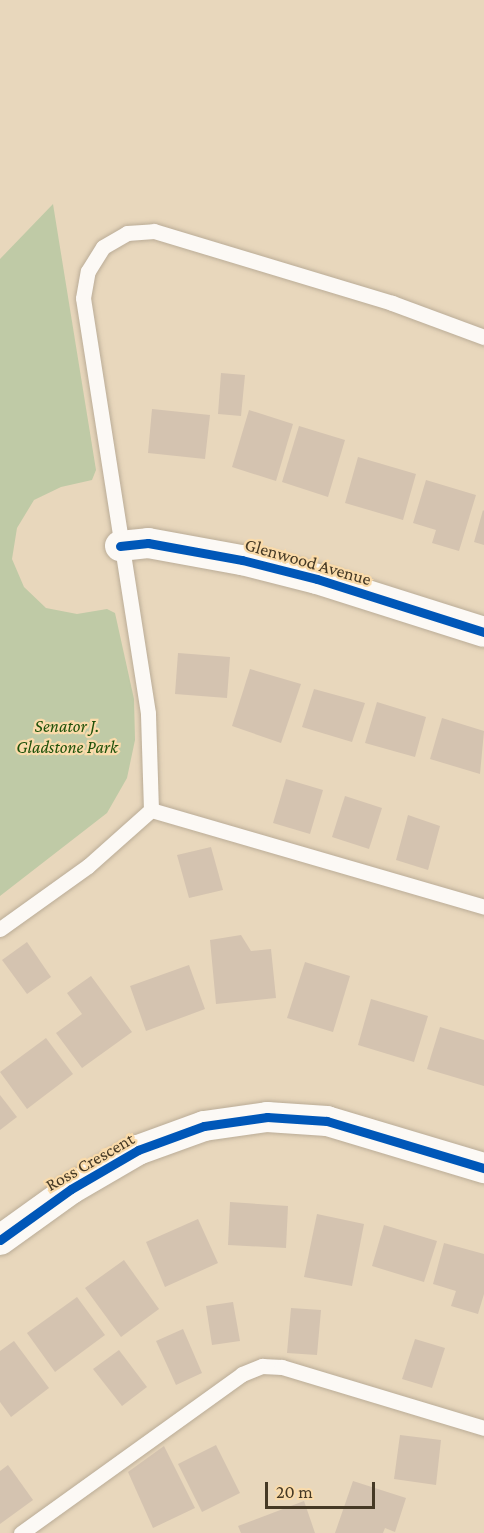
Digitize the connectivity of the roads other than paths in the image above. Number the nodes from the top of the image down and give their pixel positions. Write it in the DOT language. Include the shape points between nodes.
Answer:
graph roads {
  1 [pos="484,336"];
  2 [pos="120,546"];
  3 [pos="484,632"];
  4 [pos="151,810"];
  5 [pos="484,907"];
  6 [pos="0,929"];
  7 [pos="484,1168"];
  8 [pos="0,1240"];
  9 [pos="484,1428"];
  10 [pos="21,1533"];
  1 -- 2 [label="lane" via="392,303 154,231 127,232 103,248 88,271 83,298"];
  2 -- 3 [label="street, Glenwood Avenue" via="148,543 242,560 317,579"];
  2 -- 4 [label="lane" via="148,712"];
  4 -- 5 [label="lane"];
  4 -- 6 [label="lane" via="88,866"];
  7 -- 8 [label="street, Ross Crescent" via="327,1121 267,1117 204,1126 138,1150 71,1189"];
  9 -- 10 [label="lane" via="282,1367 262,1366 242,1374"];
}
